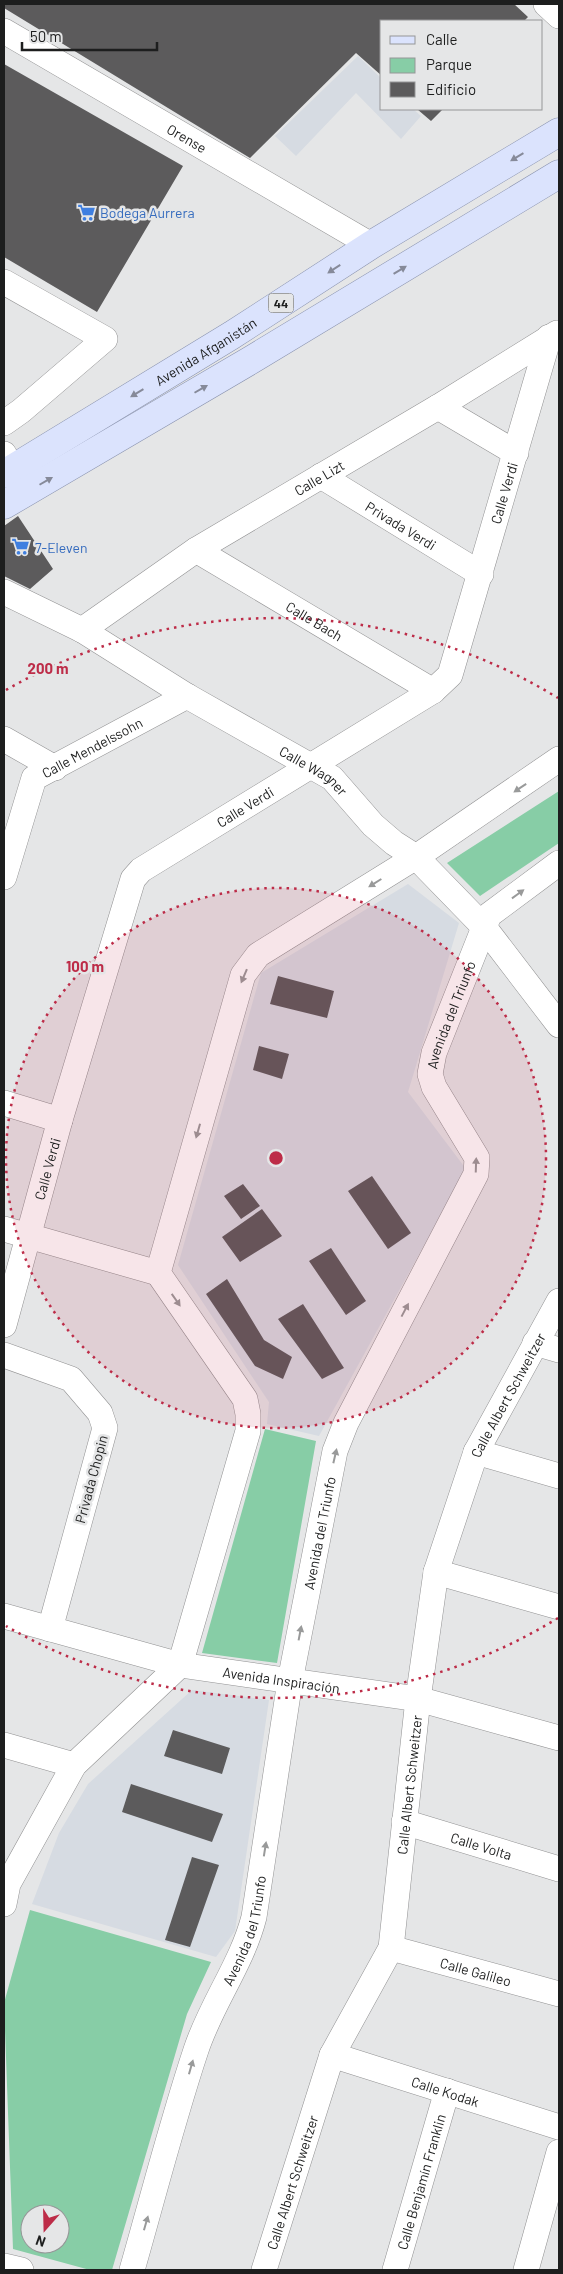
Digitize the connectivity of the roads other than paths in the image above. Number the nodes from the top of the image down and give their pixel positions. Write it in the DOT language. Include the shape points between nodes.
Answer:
graph roads {
  1 [pos="546,4"];
  2 [pos="559,16"];
  3 [pos="4,31"];
  4 [pos="559,132"];
  5 [pos="559,174"];
  6 [pos="371,245"];
  7 [pos="4,282"];
  8 [pos="554,334"];
  9 [pos="438,407"];
  10 [pos="4,423"];
  11 [pos="516,453"];
  12 [pos="7,466"];
  13 [pos="321,476"];
  14 [pos="4,505"];
  15 [pos="196,550"];
  16 [pos="481,574"];
  17 [pos="4,592"];
  18 [pos="82,630"];
  19 [pos="433,691"];
  20 [pos="186,696"];
  21 [pos="4,738"];
  22 [pos="559,759"];
  23 [pos="310,766"];
  24 [pos="55,768"];
  25 [pos="416,857"];
  26 [pos="559,863"];
  27 [pos="4,876"];
  28 [pos="484,927"];
  29 [pos="559,1025"];
  30 [pos="4,1103"];
  31 [pos="60,1120"];
  32 [pos="4,1229"];
  33 [pos="29,1236"];
  34 [pos="158,1273"];
  35 [pos="559,1301"];
  36 [pos="4,1324"];
  37 [pos="535,1343"];
  38 [pos="559,1350"];
  39 [pos="4,1355"];
  40 [pos="476,1452"];
  41 [pos="559,1476"];
  42 [pos="436,1572"];
  43 [pos="559,1607"];
  44 [pos="4,1616"];
  45 [pos="50,1630"];
  46 [pos="180,1665"];
  47 [pos="290,1681"];
  48 [pos="418,1699"];
  49 [pos="559,1738"];
  50 [pos="4,1745"];
  51 [pos="74,1765"];
  52 [pos="404,1822"];
  53 [pos="559,1869"];
  54 [pos="5,1890"];
  55 [pos="391,1948"];
  56 [pos="559,1994"];
  57 [pos="332,2055"];
  58 [pos="447,2091"];
  59 [pos="559,2127"];
  60 [pos="559,2152"];
  61 [pos="4,2266"];
  62 [pos="21,2270"];
  63 [pos="132,2270"];
  64 [pos="264,2270"];
  65 [pos="395,2270"];
  66 [pos="526,2270"];
  1 -- 2 [label="street"];
  3 -- 6 [label="street, Orense"];
  4 -- 6 [label="main road, Avenida Afganistán / 44, one-way"];
  14 -- 5 [label="main road, 44, one-way"];
  6 -- 12 [label="main road, Avenida Afganistán / 44, one-way" via="232,335"];
  7 -- 10 [label="street" via="105,339"];
  8 -- 9 [label="street, Calle Lizt"];
  8 -- 11 [label="street, Calle Verdi"];
  9 -- 11 [label="street"];
  9 -- 13 [label="street, Calle Lizt"];
  11 -- 16 [label="street, Calle Verdi"];
  13 -- 15 [label="street, Calle Lizt"];
  13 -- 16 [label="street, Privada Verdi"];
  15 -- 18 [label="street, Calle Lizt"];
  15 -- 19 [label="street, Calle Bach"];
  16 -- 19 [label="street, Calle Verdi" via="450,675"];
  17 -- 18 [label="street, Calle Wagner"];
  18 -- 20 [label="street, Calle Wagner"];
  19 -- 23 [label="street, Calle Verdi"];
  20 -- 23 [label="street, Calle Wagner"];
  20 -- 24 [label="street, Calle Mendelssohn"];
  21 -- 24 [label="street"];
  22 -- 25 [label="street, one-way"];
  23 -- 25 [label="street, Calle Wagner" via="332,778 373,825"];
  23 -- 31 [label="street, Calle Verdi" via="141,870 133,879"];
  24 -- 27 [label="street, Calle Mendelssohn" via="34,778"];
  25 -- 28 [label="street, Calle Wagner"];
  25 -- 34 [label="street, one-way" via="250,963 243,976"];
  28 -- 26 [label="street, Avenida del Triunfo, one-way" via="489,914"];
  28 -- 29 [label="street, Calle Wagner"];
  47 -- 28 [label="street, Avenida del Triunfo, one-way" via="336,1451 346,1423 476,1174 477,1158 434,1087 430,1074 434,1053"];
  30 -- 31 [label="street"];
  31 -- 33 [label="street, Calle Verdi"];
  32 -- 33 [label="street"];
  33 -- 34 [label="street"];
  33 -- 36 [label="street, Calle Verdi"];
  34 -- 46 [label="street, one-way" via="244,1400 248,1414 248,1431"];
  35 -- 37 [label="street, Calle Albert Schweitzer"];
  37 -- 38 [label="street"];
  37 -- 40 [label="street, Calle Albert Schweitzer"];
  39 -- 45 [label="street, Privada Chopin" via="71,1378 100,1413 104,1428"];
  40 -- 41 [label="street"];
  40 -- 42 [label="street, Calle Albert Schweitzer"];
  42 -- 43 [label="street"];
  42 -- 48 [label="street, Calle Albert Schweitzer"];
  44 -- 45 [label="street, Avenida Inspiración"];
  45 -- 46 [label="street, Avenida Inspiración"];
  46 -- 47 [label="street, Avenida Inspiración"];
  46 -- 51 [label="street"];
  47 -- 48 [label="street, Avenida Inspiración"];
  63 -- 47 [label="street, Avenida del Triunfo, one-way" via="196,2049 253,1924"];
  48 -- 49 [label="street, Avenida Inspiración"];
  48 -- 52 [label="street, Calle Albert Schweitzer"];
  50 -- 51 [label="street"];
  51 -- 54 [label="street"];
  52 -- 53 [label="street, Calle Volta"];
  52 -- 55 [label="street, Calle Albert Schweitzer"];
  55 -- 56 [label="street, Calle Galileo"];
  55 -- 57 [label="street, Calle Albert Schweitzer"];
  57 -- 58 [label="street, Calle Kodak"];
  57 -- 64 [label="street, Calle Albert Schweitzer"];
  58 -- 59 [label="street, Calle Kodak"];
  58 -- 65 [label="street, Calle Benjamín Franklin"];
  60 -- 66 [label="street"];
  61 -- 62 [label="street"];
}
